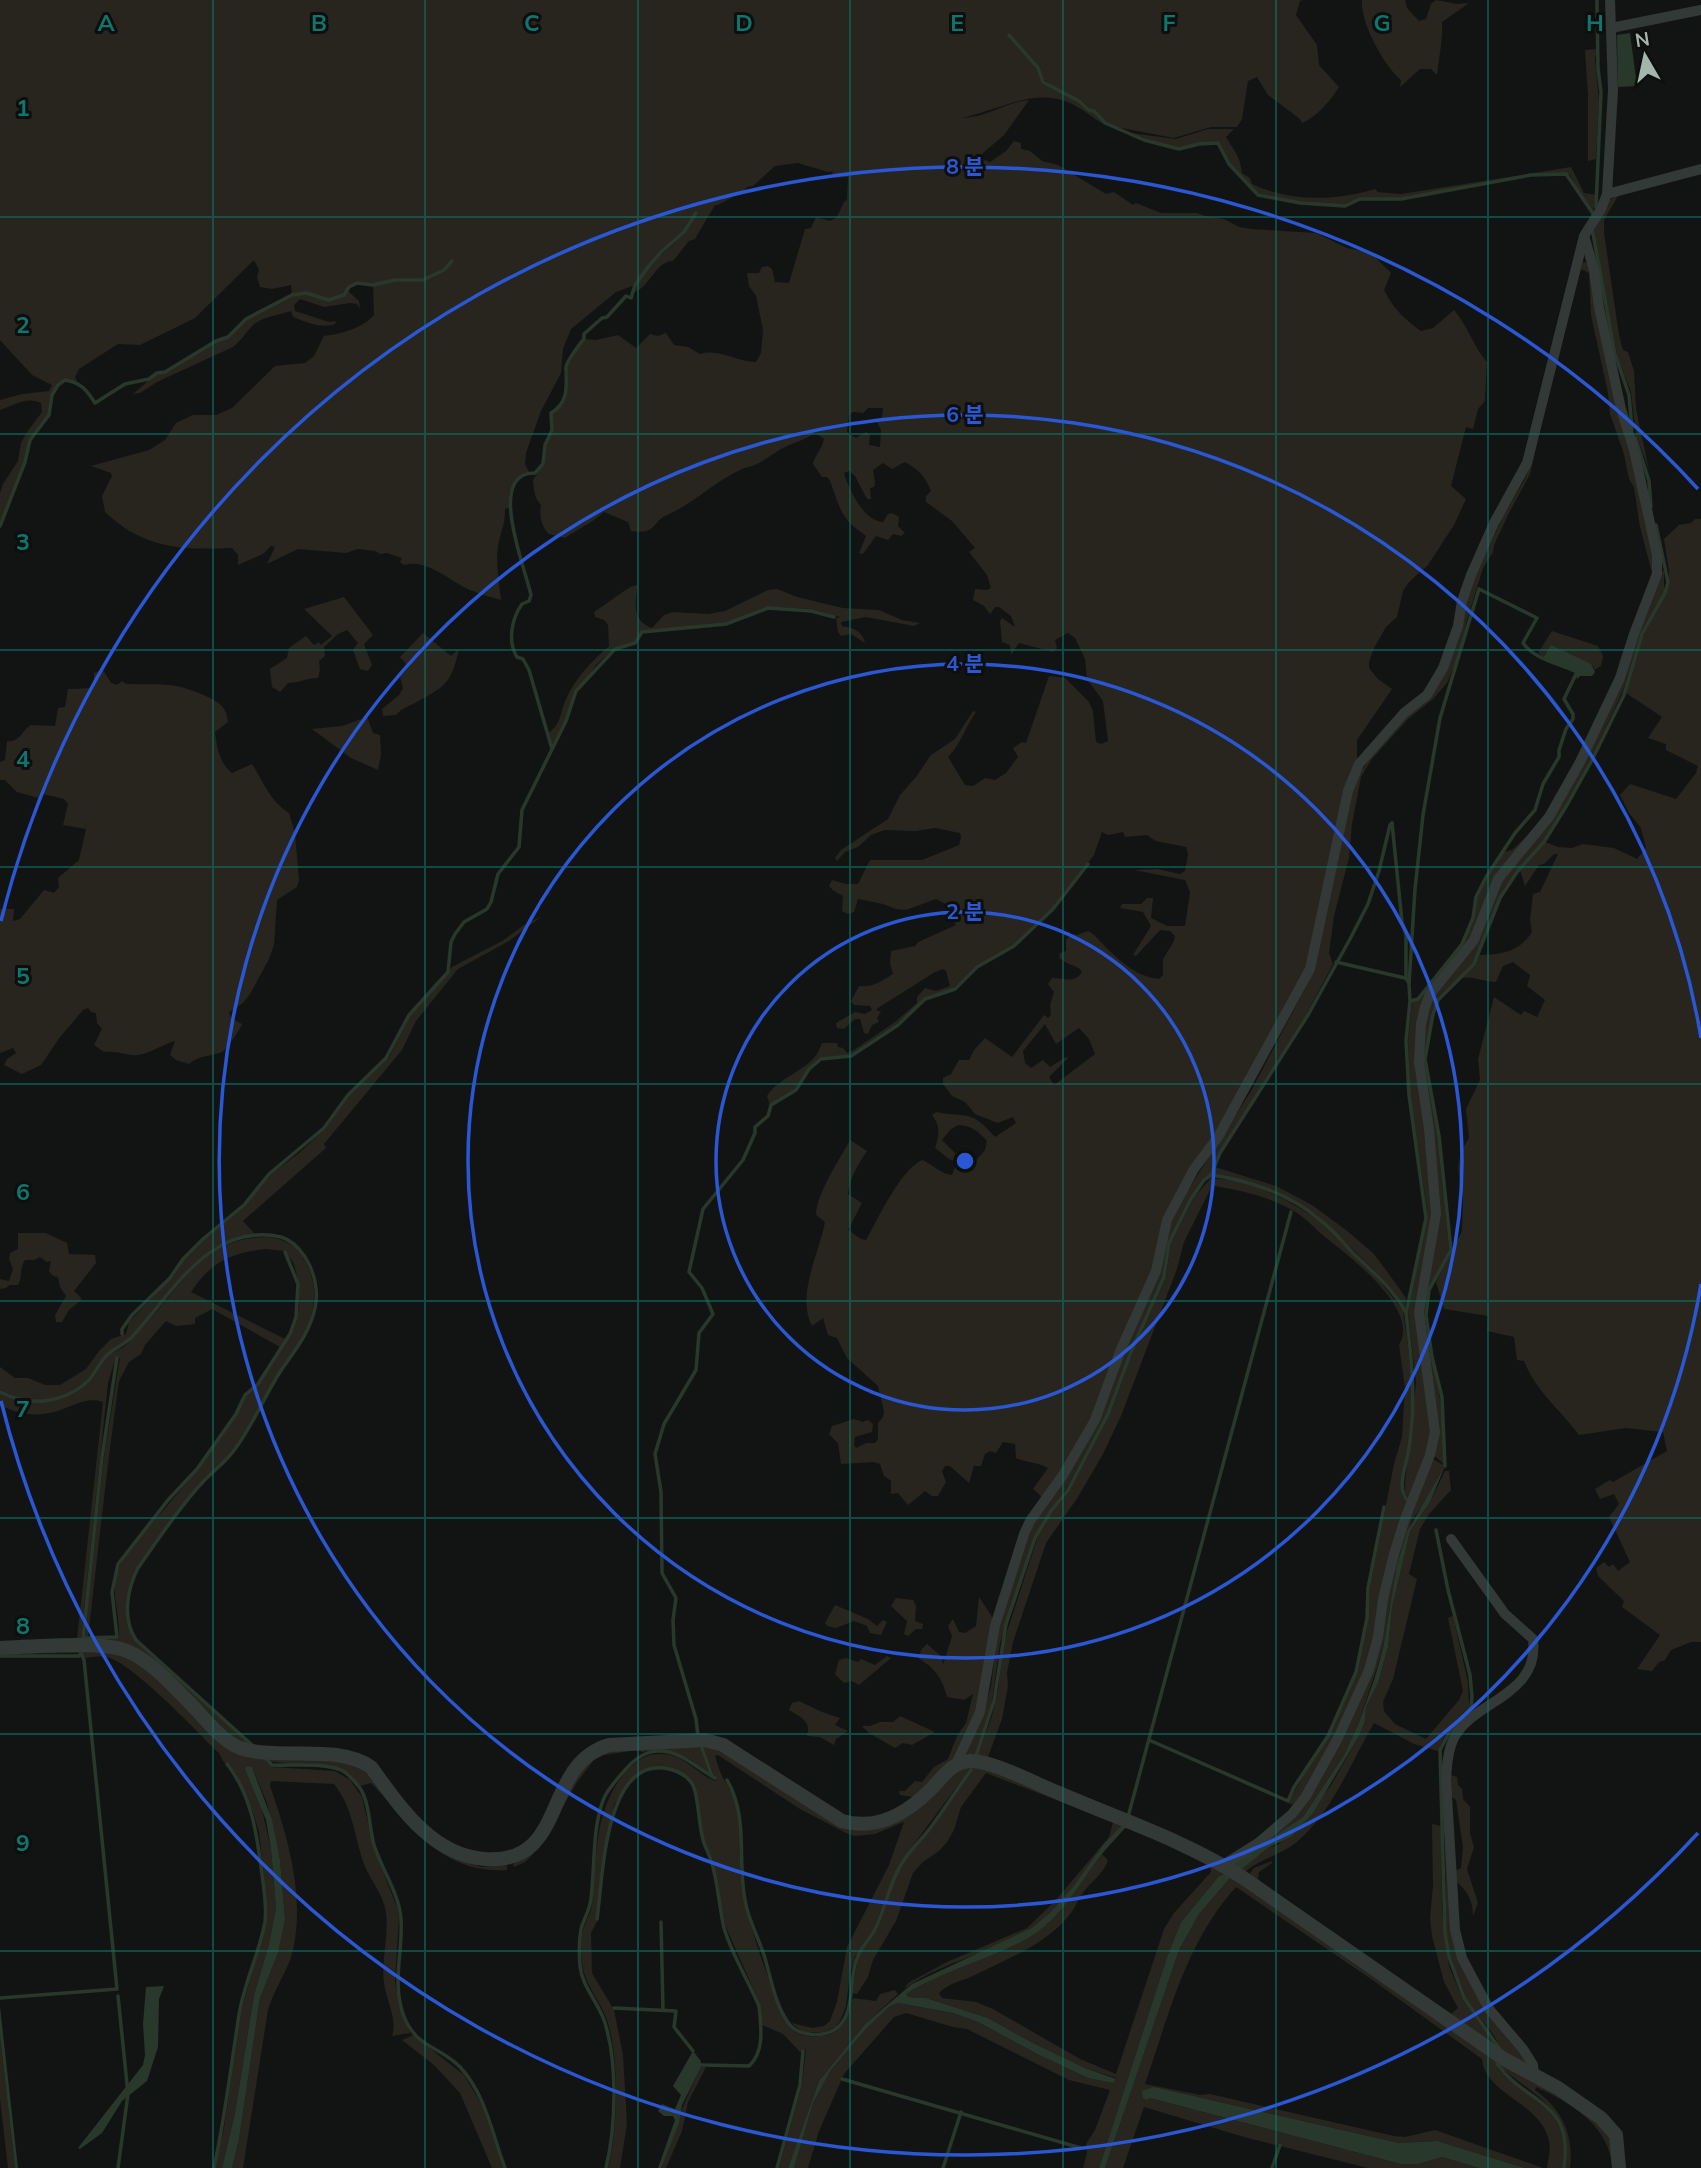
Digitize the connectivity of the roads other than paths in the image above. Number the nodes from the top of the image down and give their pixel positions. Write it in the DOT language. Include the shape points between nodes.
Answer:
graph roads {
  1 [pos="1610,0"];
  2 [pos="1701,10"];
  3 [pos="1611,28"];
  4 [pos="1701,169"];
  5 [pos="1607,194"];
  6 [pos="1584,236"];
  7 [pos="1451,1539"];
  8 [pos="0,1647"];
  9 [pos="956,1765"];
  10 [pos="1223,1865"];
  11 [pos="1534,2075"];
  12 [pos="1619,2168"];
  1 -- 3 [label="street"];
  2 -- 3 [label="street"];
  3 -- 5 [label="street"];
  4 -- 5 [label="street"];
  5 -- 6 [label="street"];
  6 -- 9 [label="street" via="1527,463 1471,575 1443,668 1427,695 1381,737 1354,775 1310,969 1224,1128 1194,1169 1167,1220 1156,1271 1095,1420 1024,1534 995,1626 980,1712"];
  6 -- 10 [label="street" via="1657,555 1657,574 1620,678 1580,762 1549,817 1497,879 1474,940 1430,994 1425,1007 1419,1062 1436,1214 1419,1312 1435,1432 1430,1455 1394,1554 1369,1670 1338,1738 1292,1814"];
  7 -- 11 [label="street" via="1505,1614 1533,1639 1532,1660 1511,1692 1464,1724 1456,1736 1446,1779 1455,1930 1462,1958 1489,2009 1533,2065"];
  8 -- 9 [label="street" via="111,1646 128,1651 237,1747 363,1762 405,1813 436,1841 457,1854 478,1859 501,1861 530,1848 581,1760 609,1745 705,1740 723,1745 842,1821 858,1825 901,1813"];
  9 -- 10 [label="street" via="970,1760 990,1764 1131,1821"];
  10 -- 11 [label="street" via="1504,2059"];
  11 -- 12 [label="street" via="1601,2118 1616,2135"];
}
